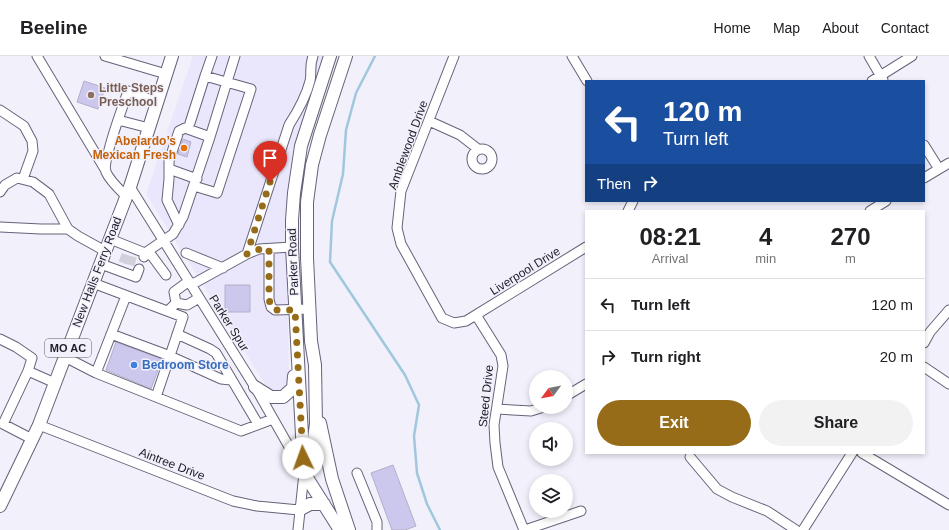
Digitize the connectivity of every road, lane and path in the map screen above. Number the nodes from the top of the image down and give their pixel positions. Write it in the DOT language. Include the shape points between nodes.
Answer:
graph roads {
  1 [pos="36,56"];
  2 [pos="105,56"];
  3 [pos="172,56"];
  4 [pos="212,56"];
  5 [pos="235,56"];
  6 [pos="312,56"];
  7 [pos="330,56"];
  8 [pos="346,56"];
  9 [pos="454,56"];
  10 [pos="572,56"];
  11 [pos="869,56"];
  12 [pos="912,56"];
  13 [pos="122,58"];
  14 [pos="166,74"];
  15 [pos="205,76"];
  16 [pos="882,78"];
  17 [pos="586,80"];
  18 [pos="227,82"];
  19 [pos="157,102"];
  20 [pos="0,110"];
  21 [pos="118,120"];
  22 [pos="429,121"];
  23 [pos="190,123"];
  24 [pos="149,128"];
  25 [pos="210,137"];
  26 [pos="925,147"];
  27 [pos="478,149"];
  28 [pos="949,163"];
  29 [pos="169,169"];
  30 [pos="939,169"];
  31 [pos="106,171"];
  32 [pos="925,177"];
  33 [pos="23,179"];
  34 [pos="196,182"];
  35 [pos="128,191"];
  36 [pos="0,192"];
  37 [pos="884,202"];
  38 [pos="872,210"];
  39 [pos="179,225"];
  40 [pos="0,227"];
  41 [pos="68,229"];
  42 [pos="110,239"];
  43 [pos="163,241"];
  44 [pos="292,247"];
  45 [pos="585,248"];
  46 [pos="269,249"];
  47 [pos="105,251"];
  48 [pos="186,253"];
  49 [pos="247,254"];
  50 [pos="144,256"];
  51 [pos="100,264"];
  52 [pos="223,268"];
  53 [pos="139,269"];
  54 [pos="166,275"];
  55 [pos="190,283"];
  56 [pos="93,284"];
  57 [pos="126,296"];
  58 [pos="199,298"];
  59 [pos="176,303"];
  60 [pos="309,309"];
  61 [pos="295,310"];
  62 [pos="949,310"];
  63 [pos="168,311"];
  64 [pos="476,315"];
  65 [pos="296,326"];
  66 [pos="111,334"];
  67 [pos="177,334"];
  68 [pos="0,339"];
  69 [pos="925,341"];
  70 [pos="170,356"];
  71 [pos="65,357"];
  72 [pos="925,369"];
  73 [pos="28,371"];
  74 [pos="96,373"];
  75 [pos="232,380"];
  76 [pos="55,383"];
  77 [pos="949,384"];
  78 [pos="585,385"];
  79 [pos="255,387"];
  80 [pos="315,392"];
  81 [pos="573,392"];
  82 [pos="156,397"];
  83 [pos="497,409"];
  84 [pos="529,411"];
  85 [pos="273,419"];
  86 [pos="1,423"];
  87 [pos="258,424"];
  88 [pos="39,425"];
  89 [pos="32,439"];
  90 [pos="851,454"];
  91 [pos="864,454"];
  92 [pos="690,457"];
  93 [pos="304,473"];
  94 [pos="357,473"];
  95 [pos="324,504"];
  96 [pos="949,505"];
  97 [pos="0,506"];
  98 [pos="299,510"];
  99 [pos="581,511"];
  100 [pos="298,530"];
  101 [pos="340,530"];
  102 [pos="349,530"];
  103 [pos="377,530"];
  104 [pos="524,530"];
  105 [pos="796,530"];
  106 [pos="803,530"];
  1 -- 31 [label="street, Parker Spur"];
  2 -- 13 [label="street"];
  3 -- 14 [label="main road, New Halls Ferry Road / MO AC"];
  4 -- 15 [label="street"];
  5 -- 18 [label="street"];
  6 -- 49 [label="street" via="310,80 299,110 289,125"];
  7 -- 44 [label="main road, Parker Road" via="301,146 294,193"];
  8 -- 60 [label="main road, Parker Road" via="312,165 306,230"];
  9 -- 22 [label="street, Amblewood Drive"];
  10 -- 17 [label="street"];
  11 -- 16 [label="street"];
  12 -- 16 [label="street"];
  13 -- 14 [label="street"];
  14 -- 19 [label="main road, New Halls Ferry Road / MO AC"];
  15 -- 18 [label="street"];
  15 -- 23 [label="street"];
  18 -- 25 [label="street"];
  18 -- 34 [label="street" via="251,89 217,194"];
  19 -- 21 [label="street" via="128,91"];
  19 -- 24 [label="main road, New Halls Ferry Road / MO AC"];
  20 -- 33 [label="street" via="24,126 32,141 33,151"];
  21 -- 24 [label="street"];
  21 -- 31 [label="street" via="106,161"];
  22 -- 27 [label="street" via="460,135"];
  22 -- 64 [label="street, Amblewood Drive" via="401,191 397,228 401,244 442,318 454,323 466,321"];
  24 -- 35 [label="main road, New Halls Ferry Road / MO AC"];
  25 -- 29 [label="street" via="185,128 179,131"];
  25 -- 34 [label="street"];
  26 -- 30 [label="street"];
  28 -- 30 [label="street"];
  29 -- 34 [label="street"];
  29 -- 39 [label="street" via="167,200"];
  30 -- 32 [label="street"];
  31 -- 35 [label="street, Parker Spur" via="116,185"];
  33 -- 36 [label="street" via="17,178 5,185"];
  33 -- 41 [label="street" via="33,182 49,194"];
  34 -- 39 [label="street"];
  35 -- 42 [label="main road, New Halls Ferry Road / MO AC"];
  35 -- 43 [label="street, Parker Spur"];
  37 -- 38 [label="street"];
  39 -- 43 [label="street" via="173,234"];
  40 -- 41 [label="street"];
  41 -- 47 [label="street"];
  42 -- 47 [label="main road, New Halls Ferry Road / MO AC"];
  42 -- 50 [label="street"];
  43 -- 50 [label="street"];
  43 -- 55 [label="street, Parker Spur"];
  44 -- 46 [label="street"];
  44 -- 61 [label="main road, Parker Road"];
  45 -- 64 [label="street, Liverpool Drive"];
  46 -- 49 [label="street"];
  46 -- 61 [label="street" via="271,307 275,310"];
  47 -- 51 [label="main road, New Halls Ferry Road / MO AC"];
  48 -- 52 [label="street"];
  49 -- 52 [label="street"];
  50 -- 54 [label="street" via="152,256"];
  51 -- 53 [label="street" via="125,268 136,277"];
  51 -- 56 [label="main road, New Halls Ferry Road / MO AC"];
  52 -- 55 [label="street"];
  55 -- 58 [label="street, Parker Spur"];
  55 -- 59 [label="street" via="174,292"];
  56 -- 57 [label="street"];
  56 -- 71 [label="main road, New Halls Ferry Road / MO AC"];
  57 -- 63 [label="street"];
  57 -- 66 [label="street"];
  58 -- 59 [label="street" via="188,305"];
  58 -- 79 [label="street, Parker Spur"];
  59 -- 63 [label="street"];
  60 -- 61 [label="street"];
  60 -- 80 [label="main road, Parker Road"];
  61 -- 65 [label="main road, Parker Road"];
  62 -- 69 [label="street"];
  63 -- 67 [label="street" via="183,317"];
  64 -- 83 [label="street, Steed Drive" via="501,355 503,366"];
  65 -- 79 [label="main road" via="293,388 283,397 271,397"];
  65 -- 93 [label="main road, Parker Road"];
  66 -- 70 [label="street"];
  66 -- 74 [label="street"];
  67 -- 70 [label="street"];
  67 -- 75 [label="street" via="216,353"];
  68 -- 73 [label="street" via="16,346 32,358"];
  70 -- 75 [label="street" via="222,379"];
  70 -- 82 [label="street"];
  71 -- 74 [label="street"];
  71 -- 76 [label="main road, New Halls Ferry Road / MO AC"];
  72 -- 77 [label="street"];
  73 -- 76 [label="street"];
  73 -- 86 [label="street"];
  74 -- 82 [label="street"];
  75 -- 87 [label="street"];
  76 -- 88 [label="main road, New Halls Ferry Road / MO AC"];
  78 -- 81 [label="street"];
  79 -- 85 [label="street, Parker Spur"];
  80 -- 93 [label="main road, Parker Road" via="314,443 311,461"];
  80 -- 102 [label="main road, Parker Road" via="332,479"];
  82 -- 87 [label="street" via="241,431"];
  83 -- 84 [label="street"];
  83 -- 104 [label="street, Steed Drive" via="494,431 498,467"];
  85 -- 87 [label="street"];
  85 -- 93 [label="street, Parker Spur"];
  86 -- 89 [label="street"];
  88 -- 89 [label="main road, New Halls Ferry Road / MO AC"];
  88 -- 98 [label="street, Aintree Drive" via="233,501"];
  89 -- 97 [label="main road, New Halls Ferry Road / MO AC"];
  90 -- 106 [label="street"];
  91 -- 96 [label="street"];
  92 -- 105 [label="street" via="717,489 767,511"];
  93 -- 95 [label="main road, Parker Road"];
  93 -- 98 [label="street"];
  94 -- 103 [label="street"];
  95 -- 98 [label="main road" via="310,504"];
  95 -- 101 [label="main road, Parker Road"];
  98 -- 100 [label="street"];
  99 -- 104 [label="street"];
}
